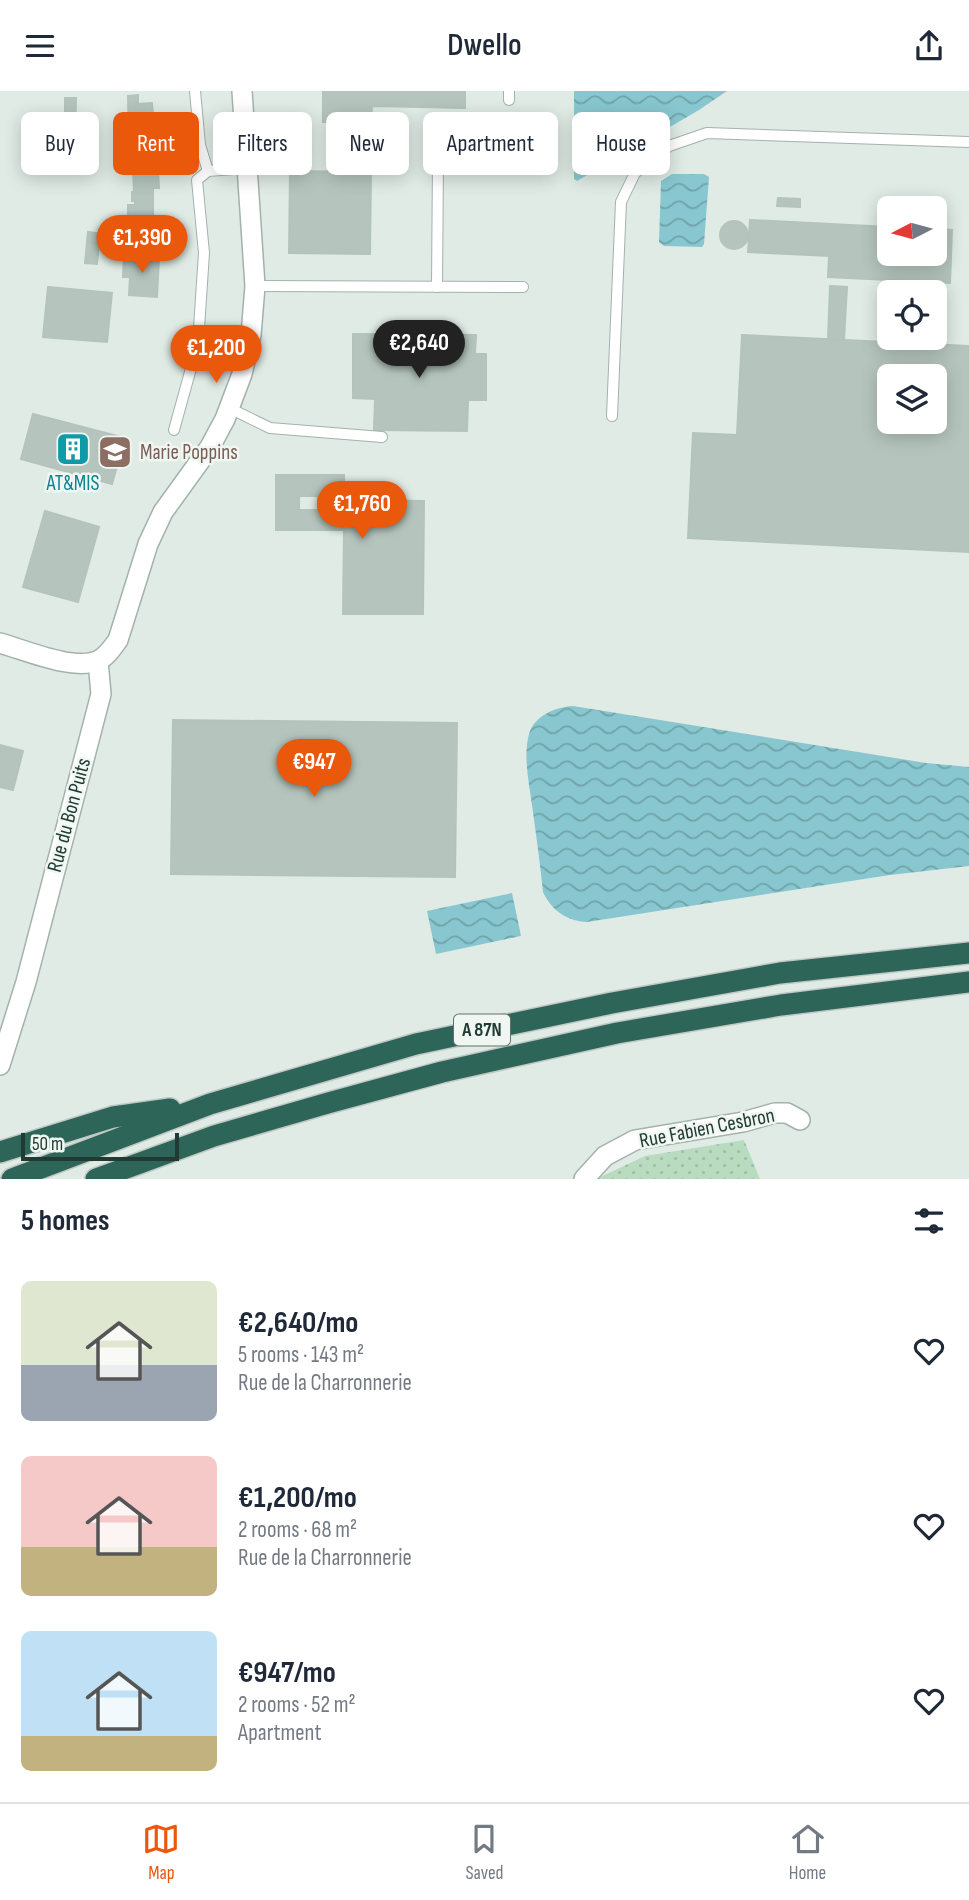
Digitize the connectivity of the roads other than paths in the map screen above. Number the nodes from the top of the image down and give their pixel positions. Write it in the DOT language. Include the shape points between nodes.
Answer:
graph roads {
  1 [pos="195,91"];
  2 [pos="242,91"];
  3 [pos="243,112"];
  4 [pos="969,142"];
  5 [pos="208,171"];
  6 [pos="213,171"];
  7 [pos="247,175"];
  8 [pos="438,175"];
  9 [pos="255,286"];
  10 [pos="437,287"];
  11 [pos="523,287"];
  12 [pos="229,408"];
  13 [pos="612,416"];
  14 [pos="174,430"];
  15 [pos="382,436"];
  16 [pos="0,643"];
  17 [pos="98,661"];
  18 [pos="969,953"];
  19 [pos="969,982"];
  20 [pos="0,1065"];
  21 [pos="210,1104"];
  22 [pos="800,1120"];
  23 [pos="0,1152"];
  24 [pos="12,1179"];
  25 [pos="96,1179"];
  26 [pos="584,1179"];
  1 -- 5 [label="lane" via="200,145"];
  2 -- 3 [label="street"];
  4 -- 13 [label="lane" via="707,133 669,146 635,173 621,202"];
  5 -- 6 [label="lane"];
  5 -- 14 [label="lane" via="197,180 204,253 198,343"];
  7 -- 9 [label="street"];
  8 -- 10 [label="lane"];
  9 -- 10 [label="lane"];
  9 -- 12 [label="street" via="251,335"];
  10 -- 11 [label="lane"];
  12 -- 15 [label="lane" via="270,428"];
  12 -- 17 [label="street" via="210,447 163,512 148,544 118,640"];
  16 -- 17 [label="street" via="71,664"];
  17 -- 20 [label="street, Rue du Bon Puits" via="101,694"];
  18 -- 21 [label="highway, A 87N" via="780,973 612,1003 416,1044"];
  19 -- 25 [label="highway, A 87N" via="781,1005 590,1039 442,1072 214,1136"];
  21 -- 23 [label="highway" via="113,1117"];
  21 -- 24 [label="highway, A 87N"];
  22 -- 26 [label="street, Rue Fabien Cesbron" via="775,1113 635,1140 605,1156"];
}
